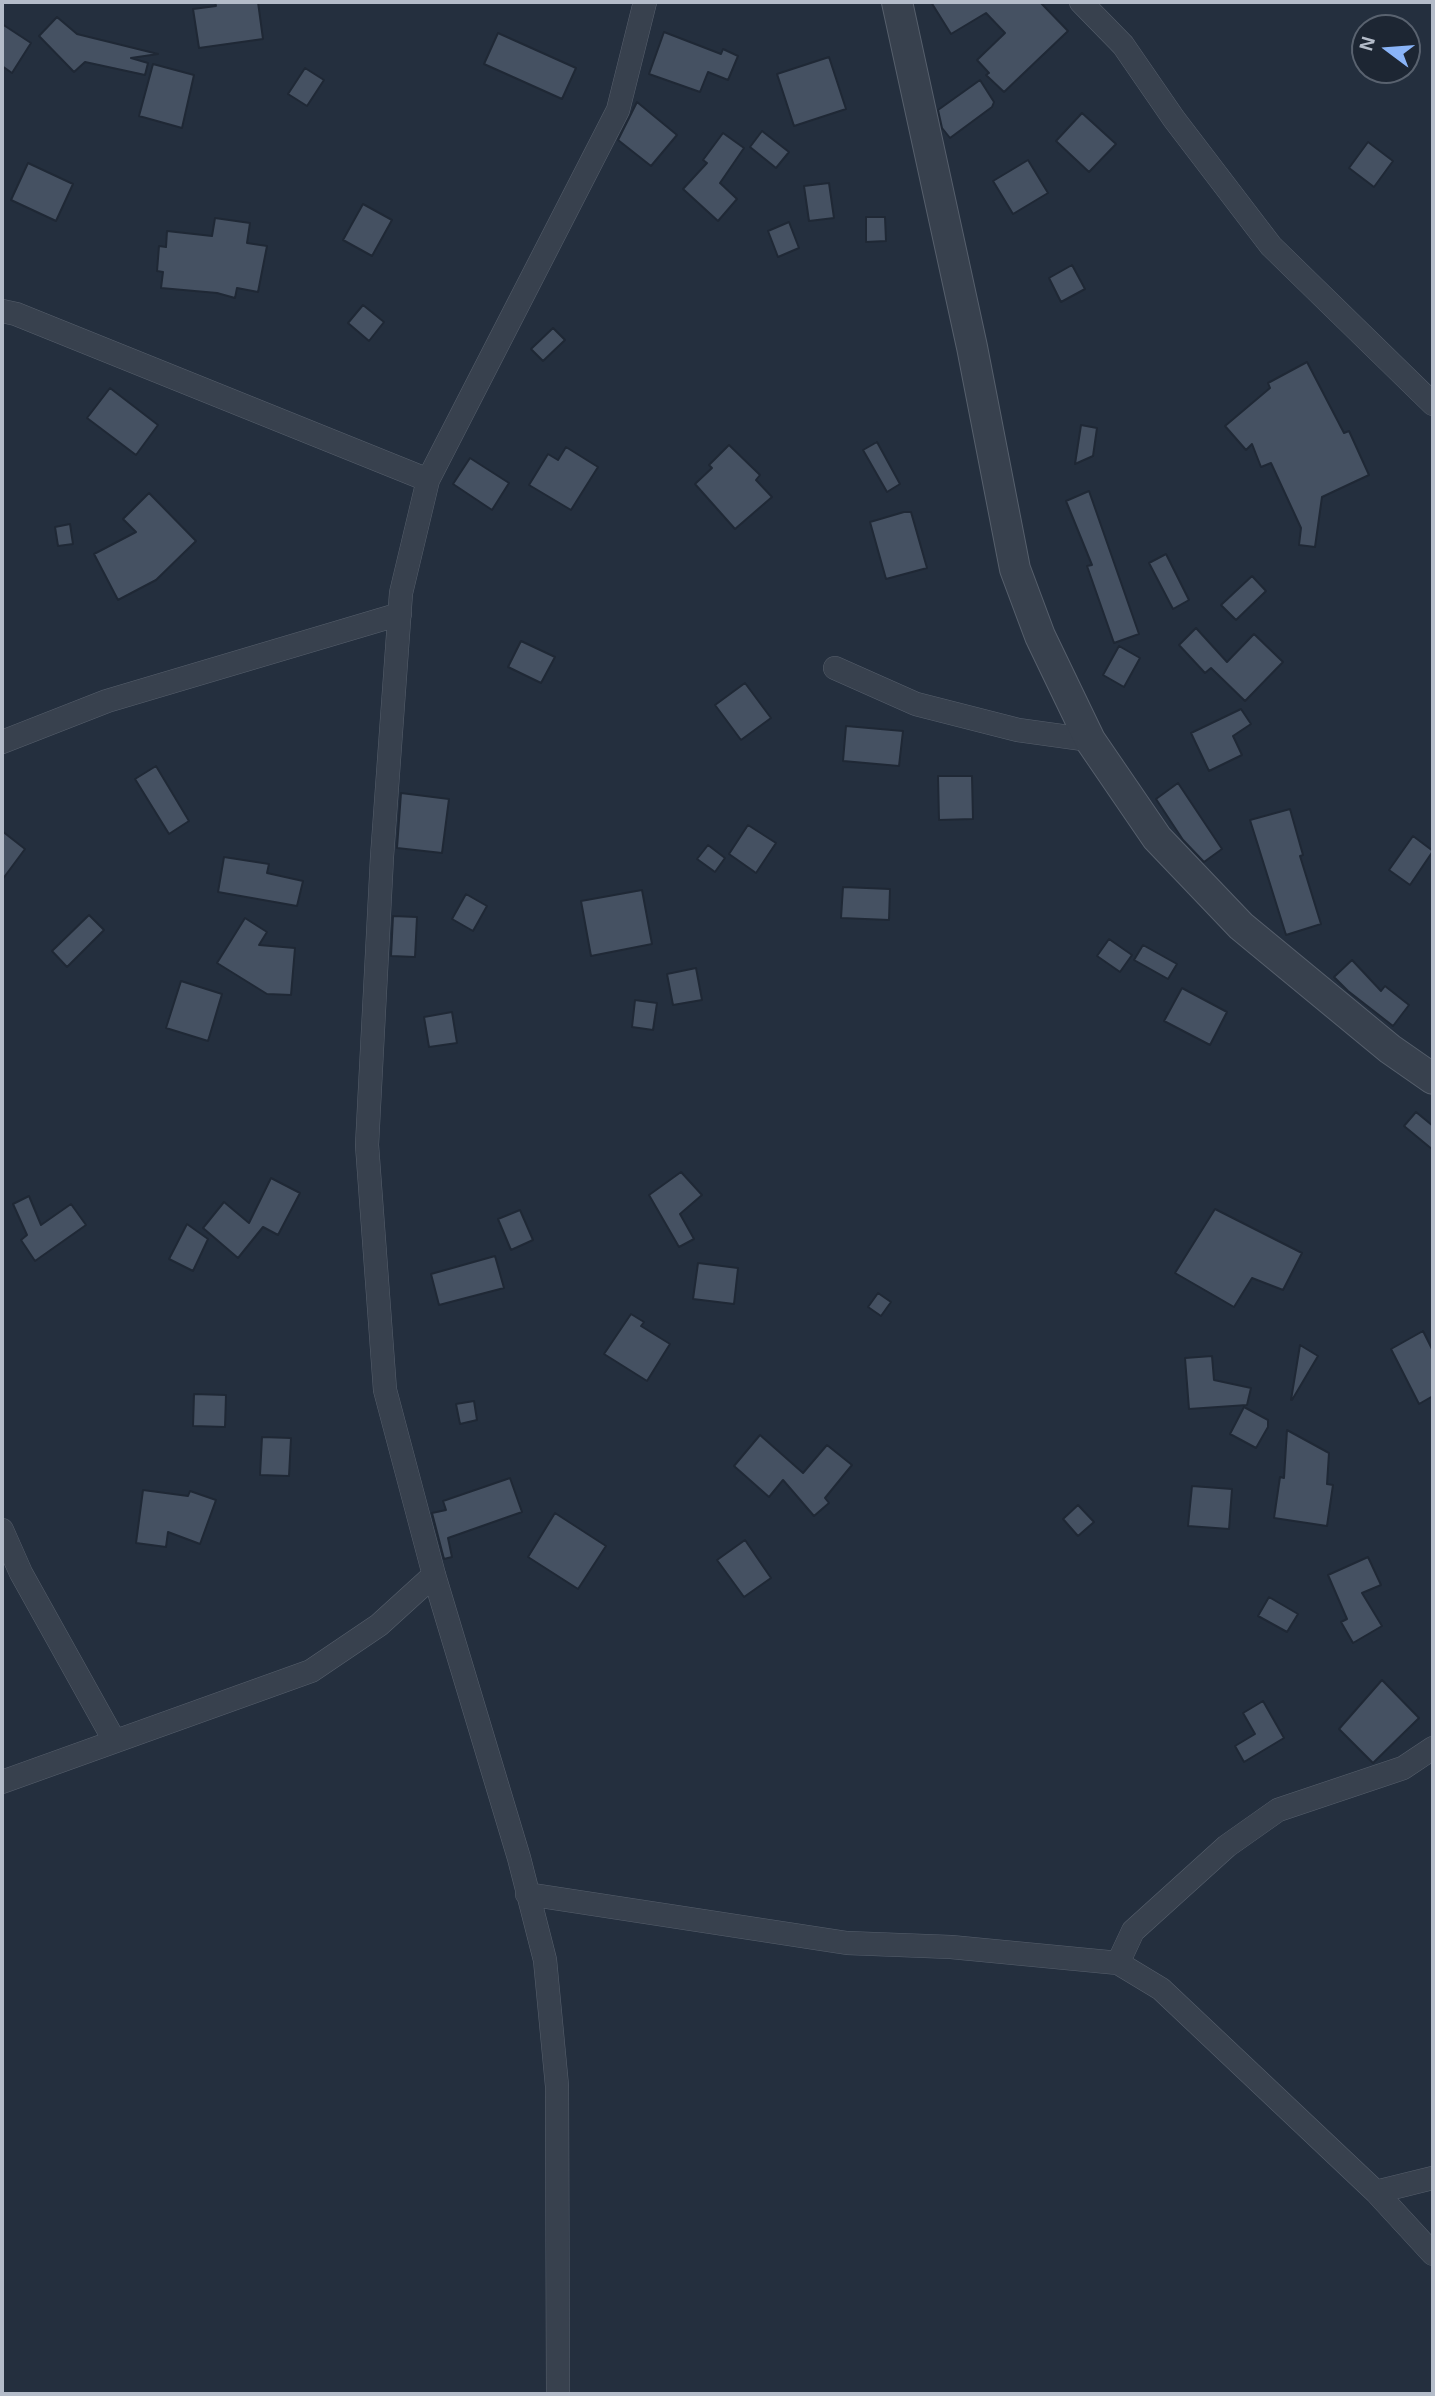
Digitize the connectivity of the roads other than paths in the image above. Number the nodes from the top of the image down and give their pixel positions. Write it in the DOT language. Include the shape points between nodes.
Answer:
graph roads {
  1 [pos="645,2"];
  2 [pos="897,2"];
  3 [pos="1081,2"];
  4 [pos="2,311"];
  5 [pos="1433,404"];
  6 [pos="428,480"];
  7 [pos="400,614"];
  8 [pos="835,668"];
  9 [pos="1090,740"];
  10 [pos="2,742"];
  11 [pos="1433,1079"];
  12 [pos="2,1530"];
  13 [pos="434,1575"];
  14 [pos="114,1740"];
  15 [pos="1433,1748"];
  16 [pos="2,1782"];
  17 [pos="527,1894"];
  18 [pos="1118,1963"];
  19 [pos="1433,2178"];
  20 [pos="1376,2192"];
  21 [pos="1433,2254"];
  22 [pos="558,2394"];
  1 -- 6 [label="street" via="618,110"];
  2 -- 9 [label="street" via="1015,569 1040,636"];
  3 -- 5 [label="street" via="1123,45 1271,246"];
  4 -- 6 [label="street"];
  6 -- 7 [label="street"];
  7 -- 10 [label="street" via="107,701"];
  7 -- 13 [label="street" via="367,1144 384,1390"];
  8 -- 9 [label="street" via="916,704 1018,730"];
  9 -- 11 [label="street" via="1157,838 1241,926"];
  12 -- 14 [label="street"];
  13 -- 14 [label="street" via="379,1625 311,1671"];
  13 -- 17 [label="street"];
  14 -- 16 [label="street"];
  15 -- 18 [label="street" via="1403,1768 1278,1810 1227,1846 1133,1931"];
  17 -- 18 [label="street" via="847,1943 951,1947"];
  17 -- 22 [label="street" via="545,1960 557,2086"];
  18 -- 20 [label="street" via="1161,1989"];
  19 -- 20 [label="street"];
  20 -- 21 [label="street"];
}
